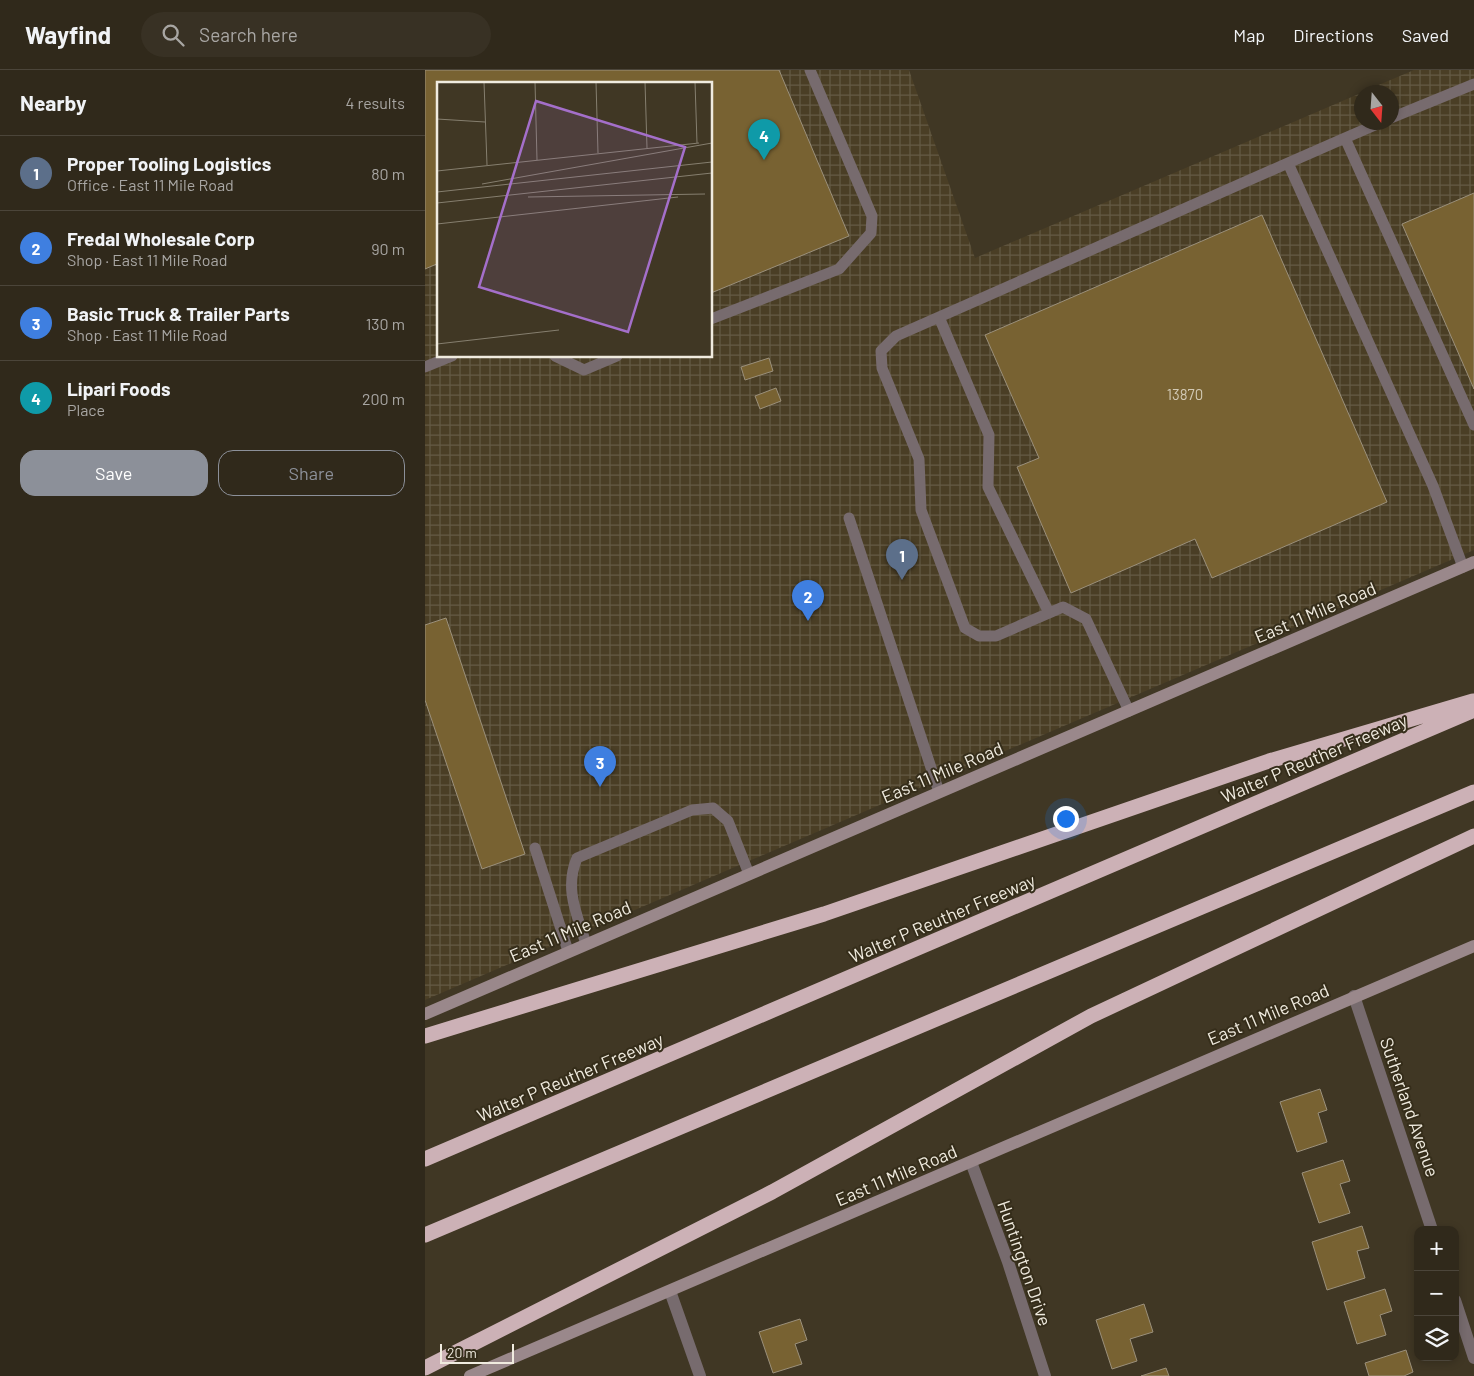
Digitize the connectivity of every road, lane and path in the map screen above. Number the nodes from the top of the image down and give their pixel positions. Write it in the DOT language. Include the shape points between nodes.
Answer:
graph roads {
  1 [pos="810,70"];
  2 [pos="1474,84"];
  3 [pos="1399,115"];
  4 [pos="1364,130"];
  5 [pos="1345,138"];
  6 [pos="1288,163"];
  7 [pos="939,317"];
  8 [pos="713,318"];
  9 [pos="446,358"];
  10 [pos="559,358"];
  11 [pos="612,358"];
  12 [pos="425,367"];
  13 [pos="1474,425"];
  14 [pos="849,518"];
  15 [pos="1469,564"];
  16 [pos="1049,613"];
  17 [pos="1474,701"];
  18 [pos="1474,710"];
  19 [pos="1129,711"];
  20 [pos="939,792"];
  21 [pos="1474,792"];
  22 [pos="1474,836"];
  23 [pos="535,848"];
  24 [pos="749,874"];
  25 [pos="586,944"];
  26 [pos="1474,946"];
  27 [pos="568,951"];
  28 [pos="1354,996"];
  29 [pos="425,1014"];
  30 [pos="425,1036"];
  31 [pos="425,1160"];
  32 [pos="971,1162"];
  33 [pos="1432,1226"];
  34 [pos="425,1235"];
  35 [pos="670,1291"];
  36 [pos="1459,1312"];
  37 [pos="1474,1358"];
  38 [pos="425,1368"];
  39 [pos="470,1376"];
  40 [pos="700,1376"];
  41 [pos="1045,1376"];
  1 -- 8 [label="lane" via="872,216 871,233 839,269"];
  2 -- 3 [label="lane"];
  4 -- 5 [label="lane"];
  5 -- 6 [label="lane"];
  5 -- 13 [label="lane"];
  6 -- 7 [label="lane"];
  6 -- 15 [label="lane"];
  7 -- 16 [label="lane" via="989,435 988,488"];
  7 -- 16 [label="lane" via="896,336 881,351 882,368 919,458 921,510 965,628 979,636 996,636"];
  9 -- 12 [label="lane"];
  10 -- 11 [label="lane" via="584,370"];
  14 -- 20 [label="lane"];
  15 -- 19 [label="main road, East 11 Mile Road"];
  16 -- 19 [label="lane" via="1063,607 1086,619"];
  17 -- 30 [label="highway" via="1269,761 824,914"];
  18 -- 31 [label="highway, Walter P Reuther Freeway"];
  19 -- 20 [label="main road, East 11 Mile Road"];
  20 -- 24 [label="main road, East 11 Mile Road"];
  21 -- 34 [label="highway"];
  22 -- 38 [label="highway" via="1091,1016 772,1192"];
  23 -- 27 [label="lane"];
  24 -- 25 [label="main road, East 11 Mile Road"];
  24 -- 25 [label="lane" via="728,821 713,808 692,810 577,858 571,871 570,890"];
  25 -- 27 [label="main road, East 11 Mile Road"];
  26 -- 28 [label="main road, East 11 Mile Road"];
  27 -- 29 [label="main road, East 11 Mile Road"];
  28 -- 32 [label="main road, East 11 Mile Road"];
  28 -- 33 [label="street, Sutherland Avenue"];
  32 -- 35 [label="main road, East 11 Mile Road"];
  32 -- 41 [label="street, Huntington Drive" via="1009,1262"];
  35 -- 39 [label="main road, East 11 Mile Road"];
  35 -- 40 [label="street"];
  36 -- 37 [label="street"];
}
